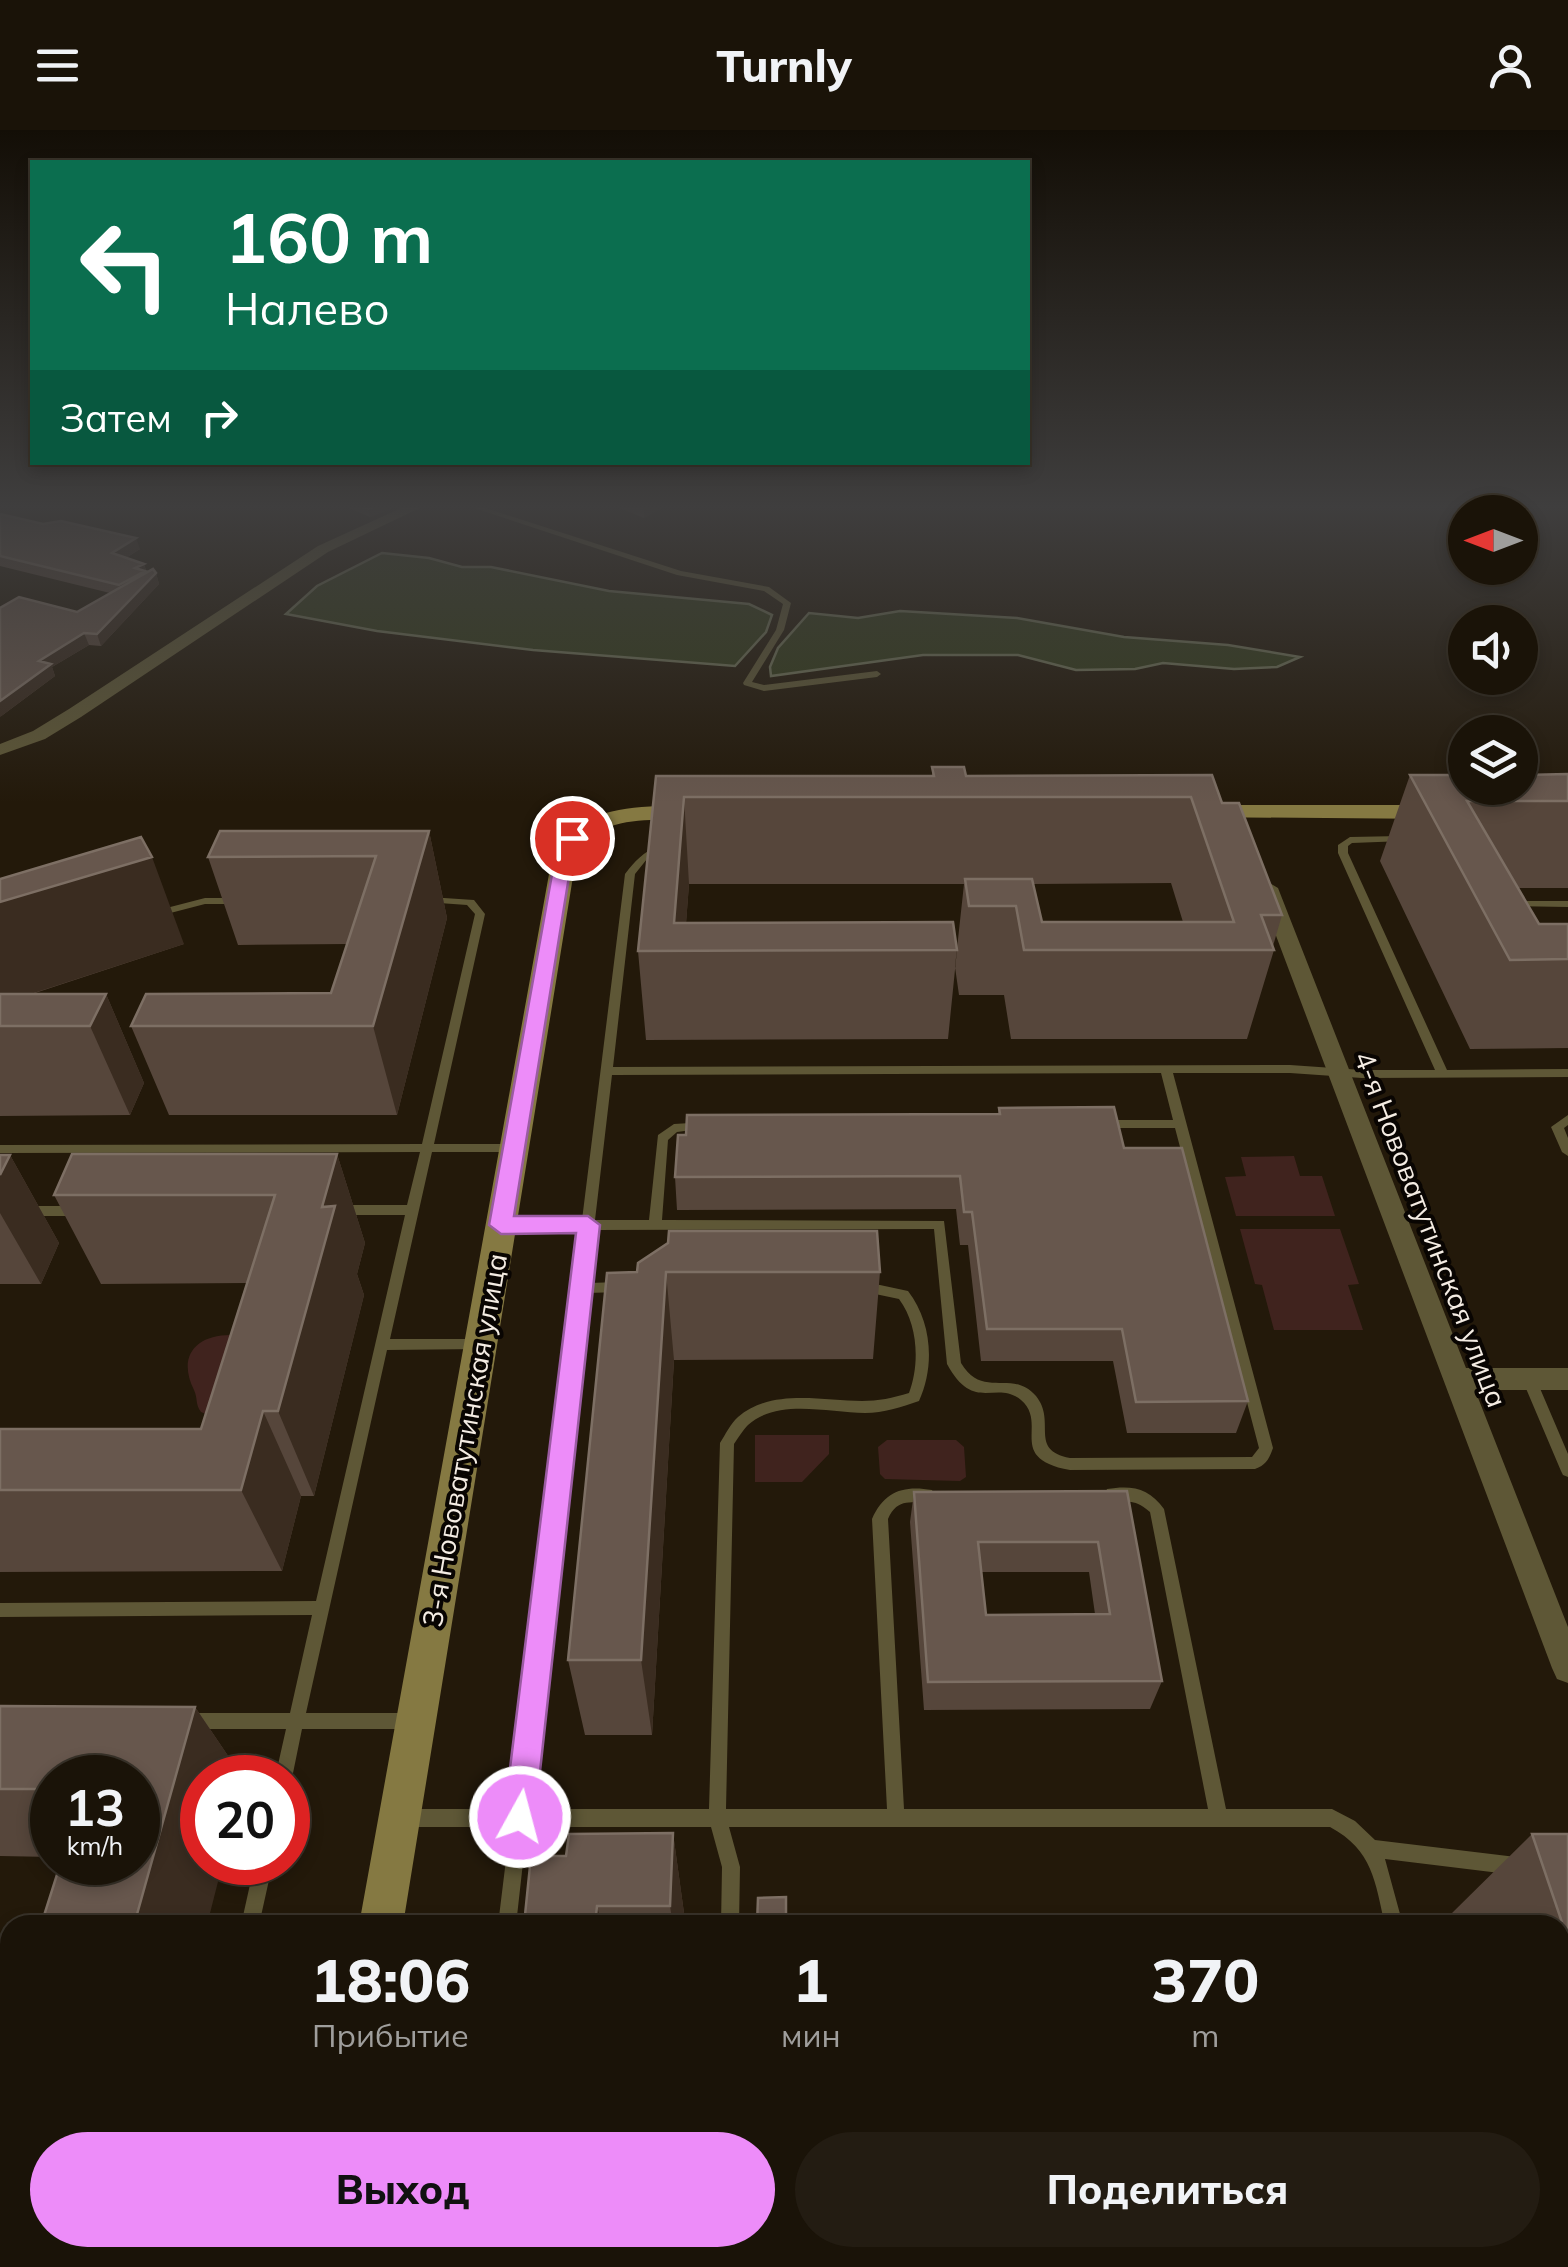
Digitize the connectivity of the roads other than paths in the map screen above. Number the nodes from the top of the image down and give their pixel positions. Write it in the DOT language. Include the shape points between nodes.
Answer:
graph roads {
  1 [pos="240,604"];
  2 [pos="787,604"];
  3 [pos="877,674"];
  4 [pos="0,750"];
  5 [pos="1181,812"];
  6 [pos="1238,812"];
  7 [pos="1453,812"];
  8 [pos="712,814"];
  9 [pos="1248,838"];
  10 [pos="1421,838"];
  11 [pos="664,847"];
  12 [pos="1260,870"];
  13 [pos="418,900"];
  14 [pos="250,901"];
  15 [pos="1495,904"];
  16 [pos="1568,904"];
  17 [pos="137,920"];
  18 [pos="606,1070"];
  19 [pos="1166,1070"];
  20 [pos="1338,1070"];
  21 [pos="1568,1073"];
  22 [pos="1443,1074"];
  23 [pos="1568,1119"];
  24 [pos="1084,1124"];
  25 [pos="1180,1124"];
  26 [pos="727,1125"];
  27 [pos="427,1148"];
  28 [pos="514,1148"];
  29 [pos="0,1149"];
  30 [pos="1568,1152"];
  31 [pos="317,1210"];
  32 [pos="412,1210"];
  33 [pos="0,1211"];
  34 [pos="90,1211"];
  35 [pos="501,1225"];
  36 [pos="588,1225"];
  37 [pos="655,1225"];
  38 [pos="840,1287"];
  39 [pos="581,1288"];
  40 [pos="641,1288"];
  41 [pos="382,1344"];
  42 [pos="480,1344"];
  43 [pos="1457,1379"];
  44 [pos="1529,1379"];
  45 [pos="1568,1379"];
  46 [pos="1568,1471"];
  47 [pos="944,1494"];
  48 [pos="1092,1494"];
  49 [pos="322,1608"];
  50 [pos="0,1610"];
  51 [pos="1568,1668"];
  52 [pos="179,1721"];
  53 [pos="296,1721"];
  54 [pos="416,1722"];
  55 [pos="289,1755"];
  56 [pos="1218,1815"];
  57 [pos="717,1816"];
  58 [pos="896,1816"];
  59 [pos="520,1817"];
  60 [pos="400,1818"];
  61 [pos="1374,1849"];
  62 [pos="1530,1866"];
  63 [pos="259,1885"];
  64 [pos="252,1915"];
  65 [pos="384,1915"];
  66 [pos="508,1915"];
  67 [pos="730,1915"];
  68 [pos="1391,1915"];
  1 -- 4 [label="street" via="75,713"];
  2 -- 3 [label="lane" via="780,630 747,683 764,688"];
  5 -- 6 [label="street"];
  6 -- 7 [label="street"];
  6 -- 9 [label="street"];
  8 -- 28 [label="street, 3-я Нововатутинская улица" via="633,814 600,820 572,838 564,852"];
  10 -- 22 [label="lane" via="1350,840 1343,853"];
  11 -- 18 [label="lane" via="630,874"];
  12 -- 20 [label="street, 4-я Нововатутинская улица"];
  13 -- 27 [label="lane" via="461,900 480,914"];
  14 -- 17 [label="lane" via="205,901"];
  15 -- 16 [label="lane"];
  18 -- 19 [label="lane"];
  18 -- 36 [label="lane"];
  19 -- 20 [label="lane"];
  19 -- 25 [label="lane"];
  20 -- 22 [label="lane"];
  20 -- 43 [label="street, 4-я Нововатутинская улица"];
  21 -- 22 [label="lane"];
  23 -- 30 [label="lane" via="1557,1127"];
  24 -- 25 [label="lane"];
  25 -- 37 [label="lane" via="1266,1448 1255,1463 1048,1459 1028,1397 970,1386 954,1364 940,1224"];
  26 -- 37 [label="lane" via="674,1128 662,1138"];
  27 -- 28 [label="lane"];
  27 -- 29 [label="lane"];
  27 -- 32 [label="lane"];
  28 -- 35 [label="street, 3-я Нововатутинская улица"];
  31 -- 32 [label="lane"];
  32 -- 41 [label="lane"];
  33 -- 34 [label="lane"];
  35 -- 36 [label="lane"];
  35 -- 42 [label="street, 3-я Нововатутинская улица"];
  36 -- 37 [label="lane"];
  36 -- 39 [label="lane"];
  38 -- 57 [label="lane" via="894,1290 912,1303 923,1381 903,1403 782,1405 758,1410 734,1428 727,1443"];
  39 -- 40 [label="lane"];
  39 -- 59 [label="lane"];
  41 -- 42 [label="lane"];
  41 -- 49 [label="lane"];
  42 -- 54 [label="street, 3-я Нововатутинская улица"];
  43 -- 44 [label="street"];
  43 -- 51 [label="street, 4-я Нововатутинская улица"];
  44 -- 45 [label="street"];
  44 -- 46 [label="lane"];
  47 -- 58 [label="lane" via="894,1498 880,1519"];
  48 -- 56 [label="lane" via="1140,1495 1157,1509"];
  49 -- 50 [label="lane"];
  49 -- 53 [label="lane"];
  52 -- 53 [label="lane"];
  53 -- 54 [label="lane"];
  53 -- 55 [label="lane"];
  54 -- 60 [label="street, 3-я Нововатутинская улица"];
  56 -- 58 [label="lane"];
  56 -- 61 [label="lane" via="1332,1818"];
  57 -- 58 [label="lane"];
  57 -- 59 [label="lane"];
  57 -- 67 [label="lane" via="731,1867"];
  59 -- 60 [label="lane"];
  59 -- 66 [label="lane"];
  60 -- 65 [label="street, 3-я Нововатутинская улица"];
  61 -- 62 [label="lane"];
  61 -- 68 [label="lane"];
  63 -- 64 [label="lane"];
}
